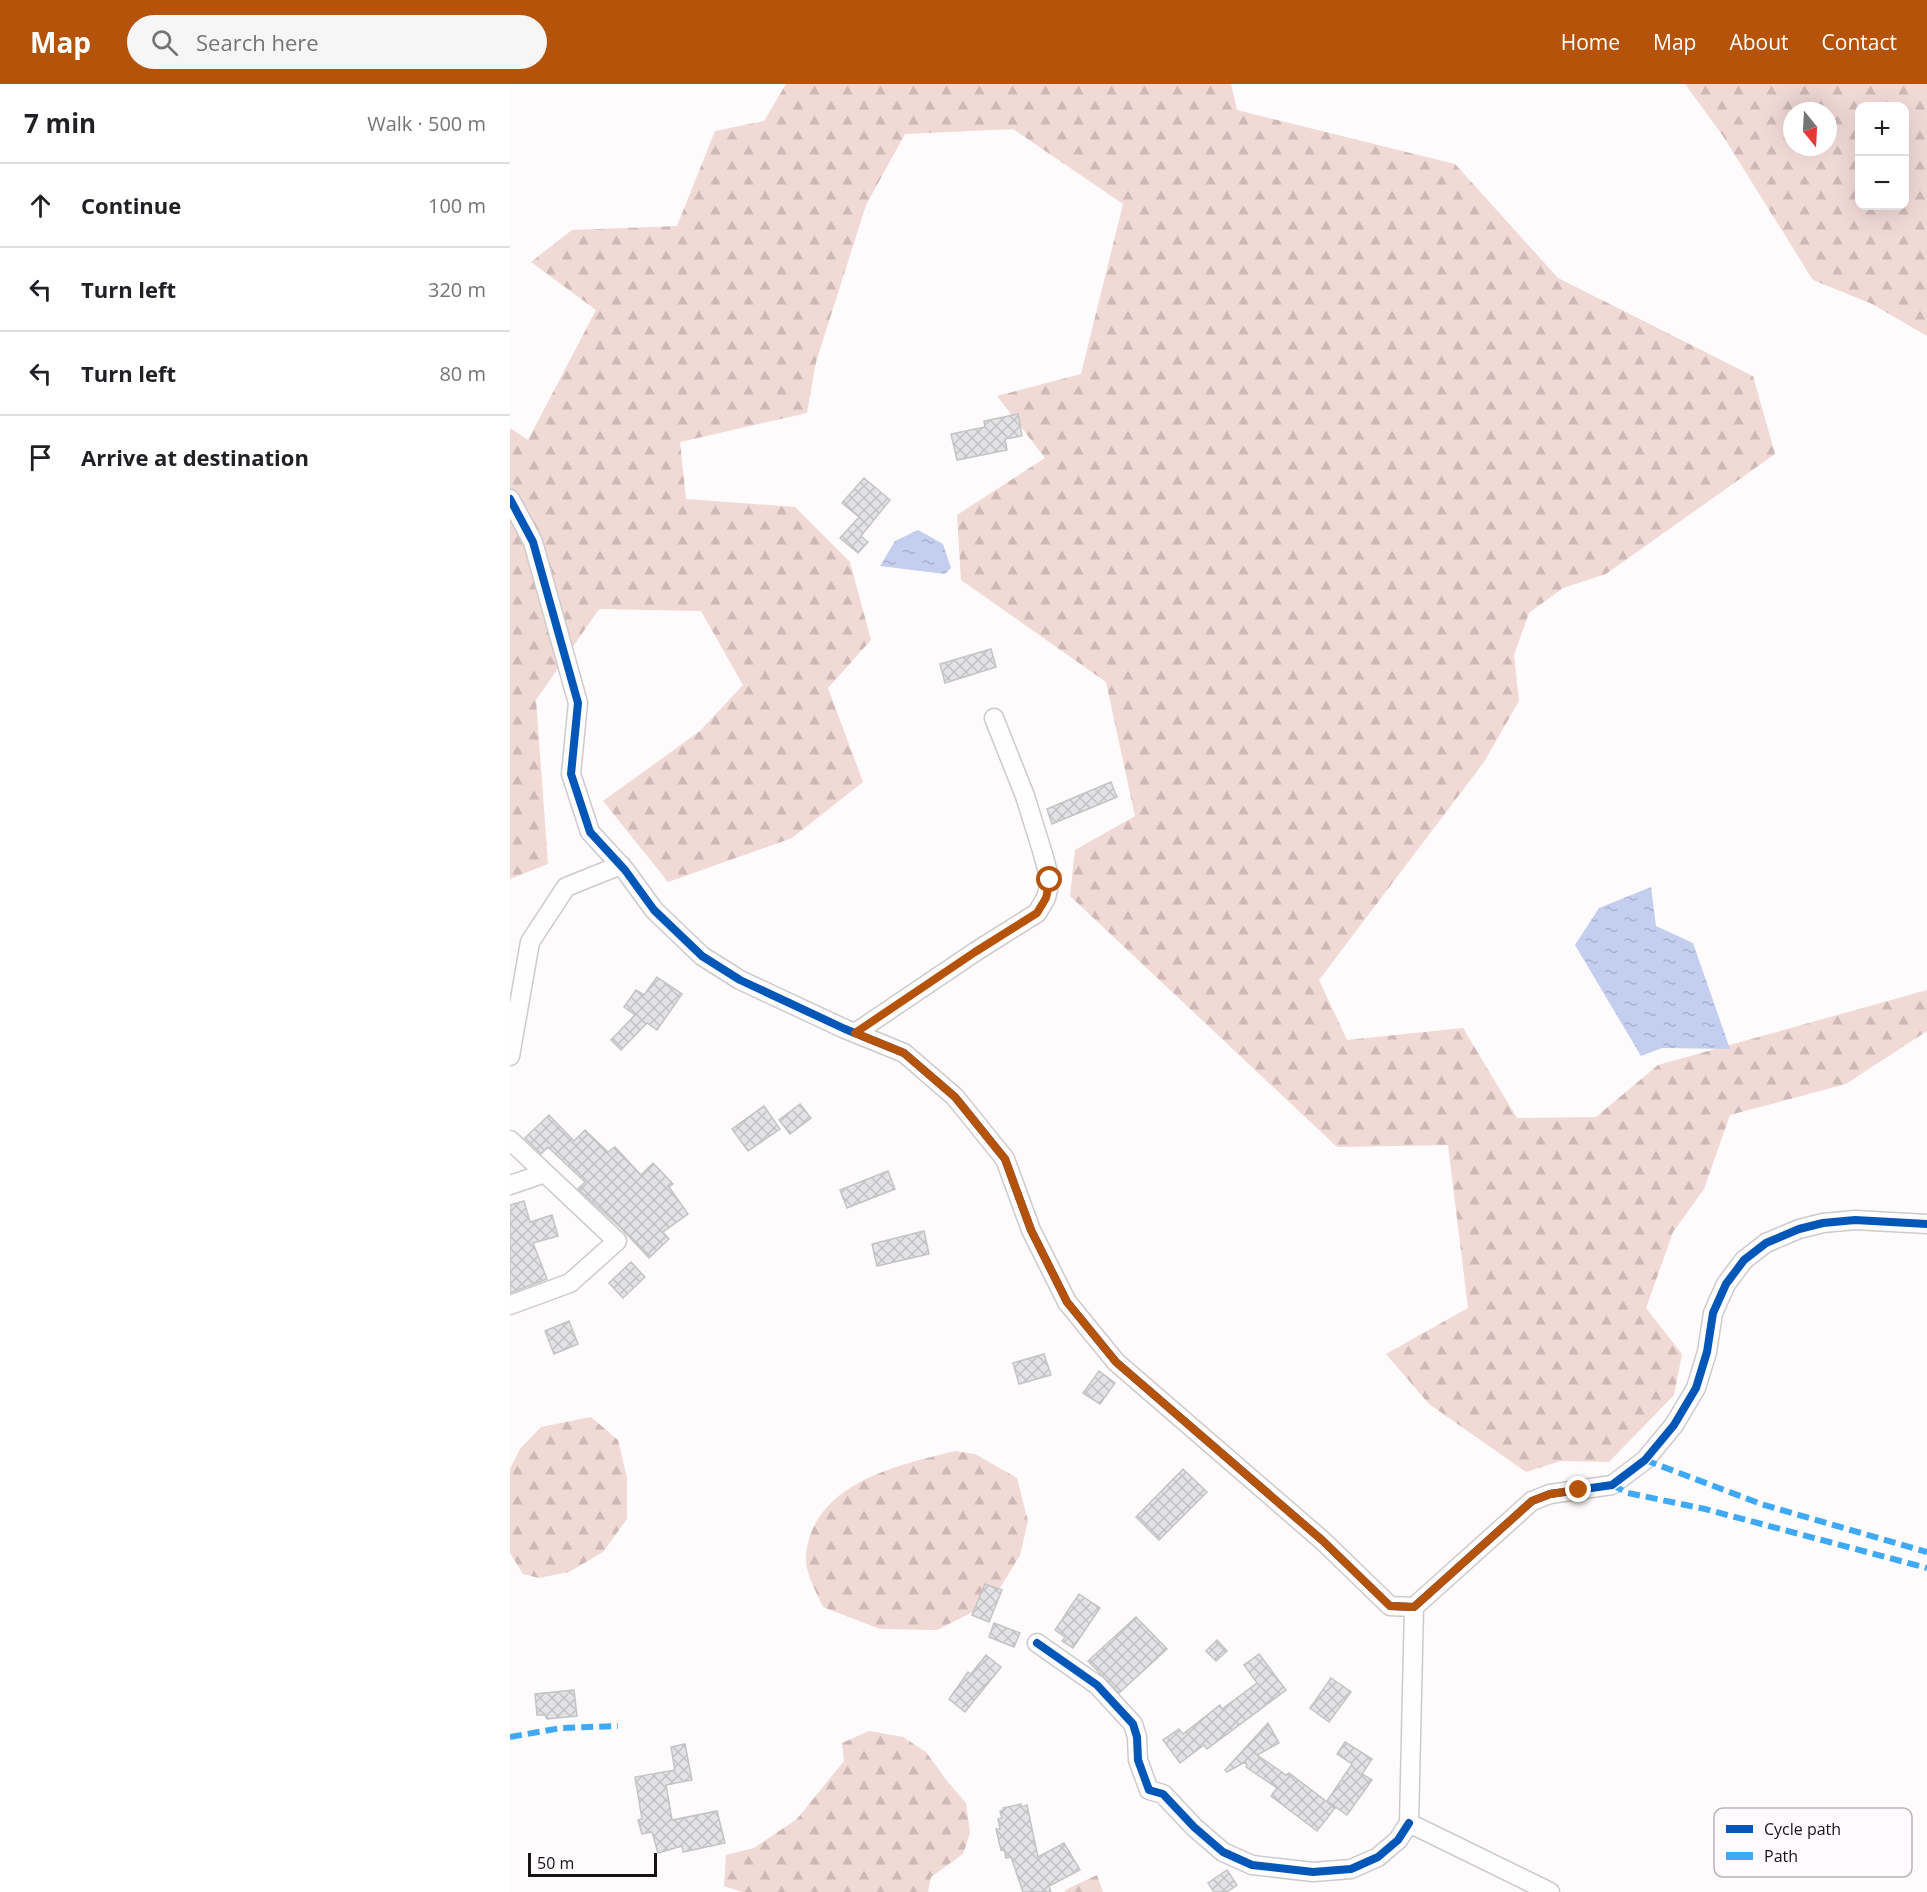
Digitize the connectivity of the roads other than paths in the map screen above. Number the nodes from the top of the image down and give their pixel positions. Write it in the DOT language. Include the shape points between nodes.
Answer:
graph roads {
  1 [pos="510,499"];
  2 [pos="994,718"];
  3 [pos="621,865"];
  4 [pos="855,1033"];
  5 [pos="510,1056"];
  6 [pos="510,1140"];
  7 [pos="544,1173"];
  8 [pos="510,1185"];
  9 [pos="1927,1224"];
  10 [pos="510,1305"];
  11 [pos="1414,1607"];
  12 [pos="1037,1643"];
  13 [pos="1409,1822"];
  14 [pos="1550,1892"];
  1 -- 3 [label="street" via="533,542 578,703 571,774 590,832"];
  2 -- 4 [label="street" via="1043,854 1050,880 1046,898 1037,913"];
  3 -- 4 [label="street" via="654,910 702,956 740,980"];
  3 -- 5 [label="street" via="566,887 530,942"];
  4 -- 11 [label="street" via="904,1053 955,1097 1005,1159 1031,1230 1067,1302 1116,1362 1323,1541 1390,1606"];
  6 -- 7 [label="street"];
  7 -- 8 [label="street"];
  7 -- 10 [label="street" via="617,1241 570,1283"];
  9 -- 11 [label="street" via="1855,1220 1823,1223 1799,1229 1758,1249 1726,1284 1713,1313 1696,1389 1674,1425 1645,1460 1612,1485 1550,1494 1532,1501"];
  11 -- 13 [label="street"];
  12 -- 13 [label="street" via="1097,1685 1125,1716 1137,1737 1138,1760 1149,1790 1163,1794 1222,1852 1252,1865 1313,1872 1351,1869 1378,1857 1398,1840"];
  13 -- 14 [label="street"];
}
